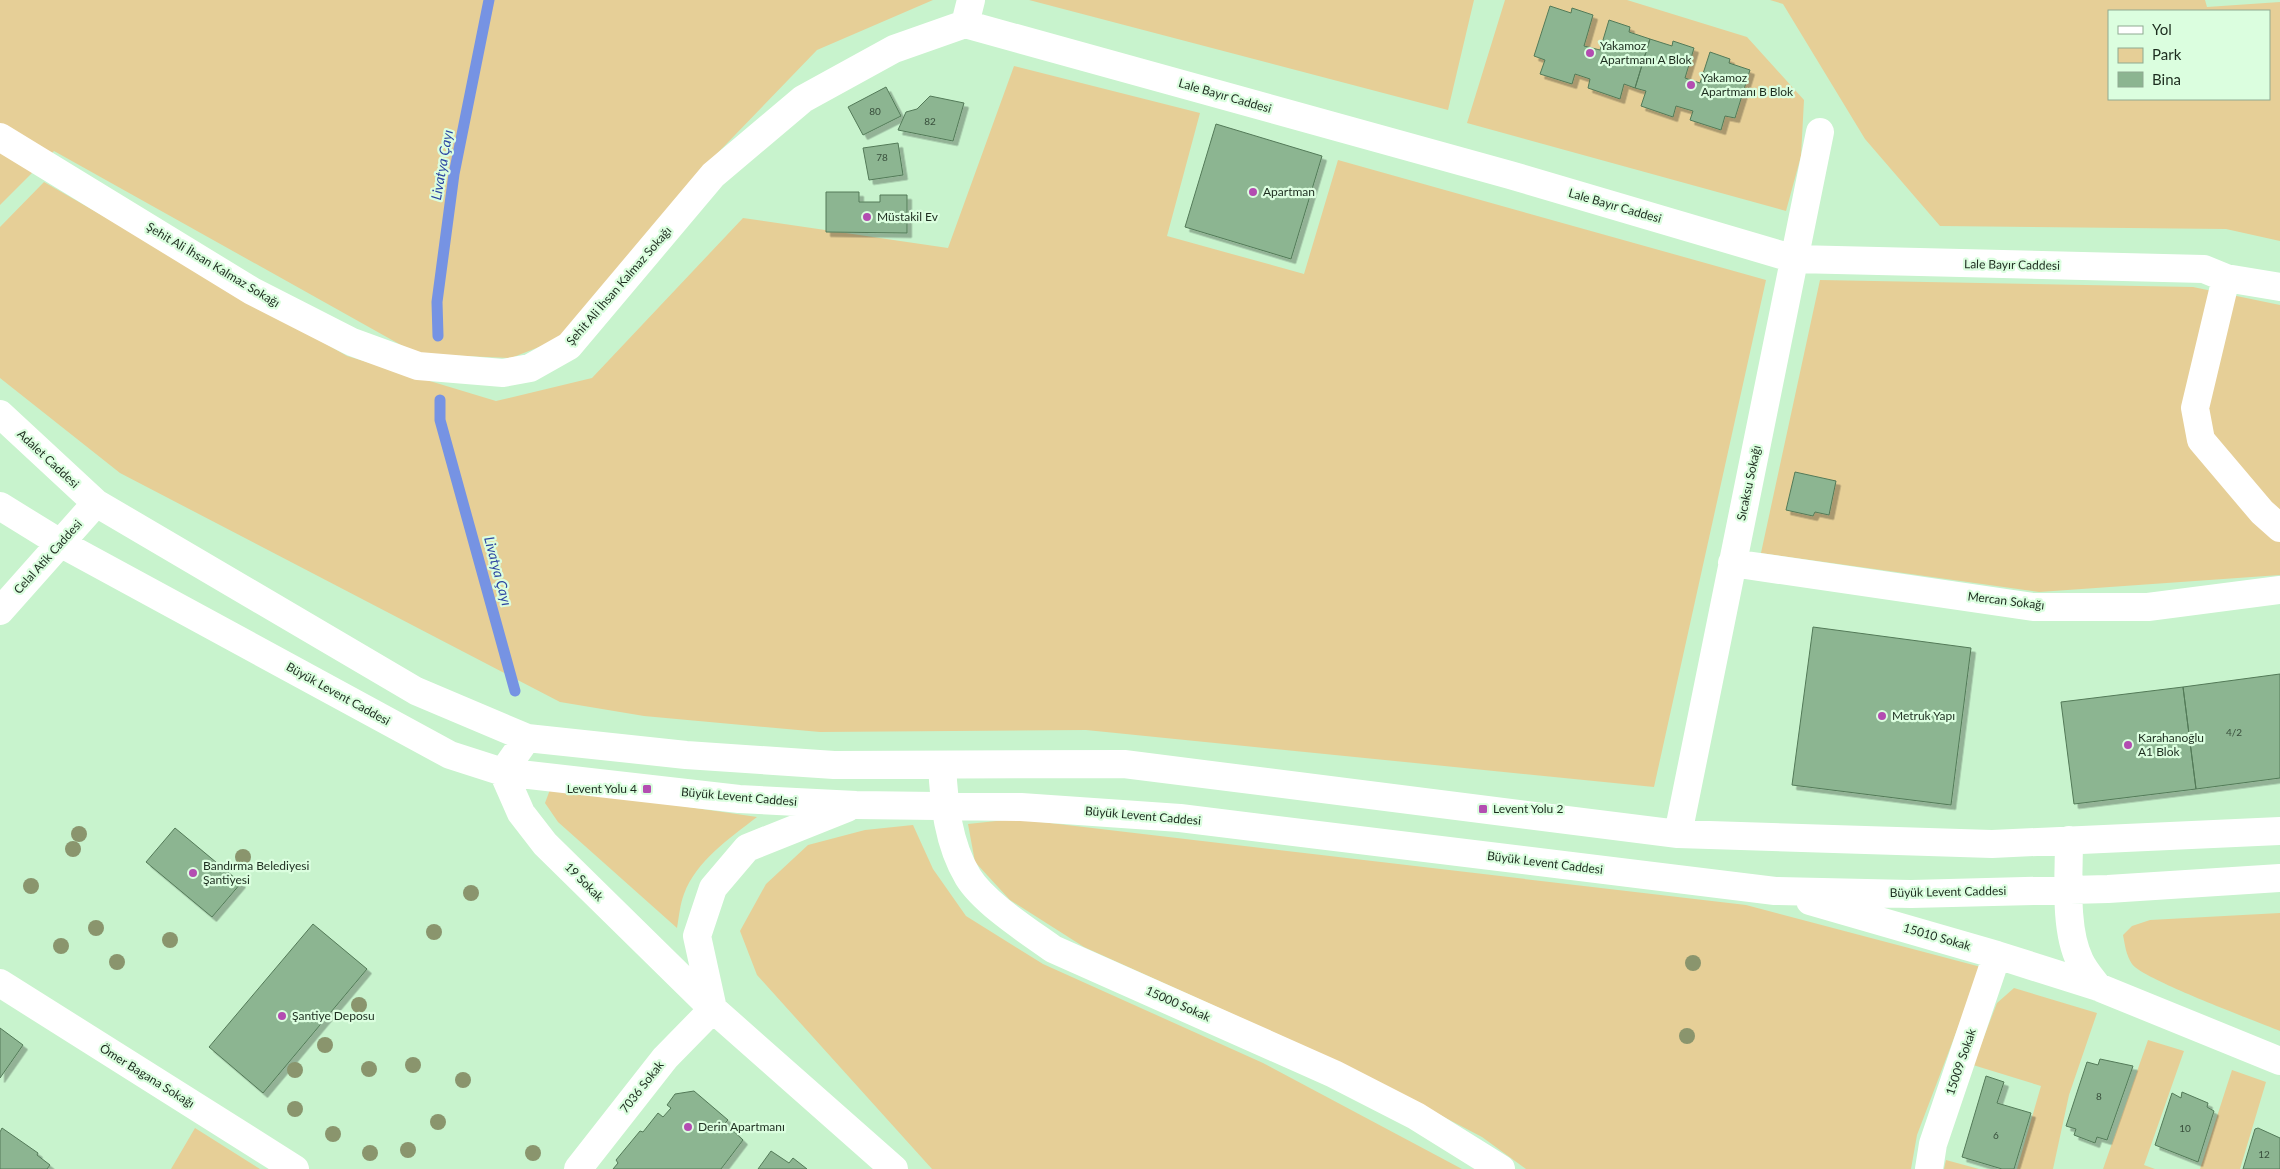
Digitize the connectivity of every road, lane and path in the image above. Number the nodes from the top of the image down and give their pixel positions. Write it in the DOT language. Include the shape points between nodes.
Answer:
graph roads {
  1 [pos="968,12"];
  2 [pos="1820,132"];
  3 [pos="0,137"];
  4 [pos="1794,259"];
  5 [pos="2226,278"];
  6 [pos="2280,287"];
  7 [pos="0,414"];
  8 [pos="96,503"];
  9 [pos="0,506"];
  10 [pos="2280,528"];
  11 [pos="60,543"];
  12 [pos="1732,563"];
  13 [pos="2280,590"];
  14 [pos="0,611"];
  15 [pos="527,738"];
  16 [pos="786,761"];
  17 [pos="942,765"];
  18 [pos="503,772"];
  19 [pos="774,801"];
  20 [pos="856,805"];
  21 [pos="944,806"];
  22 [pos="2280,831"];
  23 [pos="1678,834"];
  24 [pos="2069,840"];
  25 [pos="747,848"];
  26 [pos="2280,878"];
  27 [pos="2069,890"];
  28 [pos="1775,891"];
  29 [pos="1998,955"];
  30 [pos="0,983"];
  31 [pos="2098,987"];
  32 [pos="713,1009"];
  33 [pos="2280,1061"];
  34 [pos="295,1169"];
  35 [pos="578,1169"];
  36 [pos="894,1169"];
  37 [pos="1500,1169"];
  38 [pos="1929,1169"];
  1 -- 3 [label="street, Şehit Ali İhsan Kalmaz Sokağı" via="803,99 713,175 569,346 530,368 503,373 418,366 352,342 252,291"];
  1 -- 4 [label="street, Lale Bayır Caddesi"];
  2 -- 4 [label="street, Sıcaksu Sokağı"];
  4 -- 5 [label="street, Lale Bayır Caddesi" via="2204,270"];
  4 -- 12 [label="street, Sıcaksu Sokağı"];
  5 -- 6 [label="street, Lale Bayır Caddesi"];
  5 -- 10 [label="street" via="2195,408 2201,440 2262,512"];
  7 -- 8 [label="street, Adalet Caddesi"];
  8 -- 11 [label="street, Celal Atik Caddesi"];
  8 -- 15 [label="street" via="416,691"];
  9 -- 11 [label="street"];
  11 -- 14 [label="street, Celal Atik Caddesi"];
  11 -- 18 [label="street, Büyük Levent Caddesi" via="450,755"];
  12 -- 13 [label="street, Mercan Sokağı" via="2033,606 2148,606"];
  12 -- 23 [label="street, Sıcaksu Sokağı"];
  15 -- 16 [label="street" via="686,755"];
  15 -- 18 [label="street"];
  16 -- 17 [label="street" via="834,765"];
  16 -- 19 [label="street" via="786,778"];
  17 -- 21 [label="street, 15000 Sokak"];
  17 -- 23 [label="street" via="1124,764"];
  18 -- 19 [label="street, Büyük Levent Caddesi"];
  18 -- 32 [label="street, 19 Sokak" via="521,813 545,844"];
  19 -- 20 [label="street, Büyük Levent Caddesi"];
  19 -- 25 [label="street"];
  20 -- 21 [label="street, Büyük Levent Caddesi"];
  20 -- 25 [label="street"];
  21 -- 28 [label="street, Büyük Levent Caddesi" via="1021,807 1180,818"];
  21 -- 37 [label="street, 15000 Sokak" via="958,856 969,878 1016,923 1054,949 1334,1074 1416,1116"];
  22 -- 24 [label="street"];
  23 -- 24 [label="street" via="1992,844"];
  24 -- 27 [label="street"];
  25 -- 32 [label="street" via="713,888 697,936"];
  26 -- 27 [label="street, Büyük Levent Caddesi"];
  27 -- 28 [label="street, Büyük Levent Caddesi" via="1911,894"];
  27 -- 31 [label="street" via="2074,947 2080,962"];
  28 -- 29 [label="street, 15010 Sokak"];
  29 -- 31 [label="street, 15010 Sokak"];
  29 -- 38 [label="street, 15009 Sokak" via="1933,1144"];
  30 -- 34 [label="street, Ömer Bagana Sokağı"];
  31 -- 33 [label="street, 15010 Sokak"];
  32 -- 35 [label="street, 7036 Sokak" via="665,1058"];
  32 -- 36 [label="street, 19 Sokak"];
}
